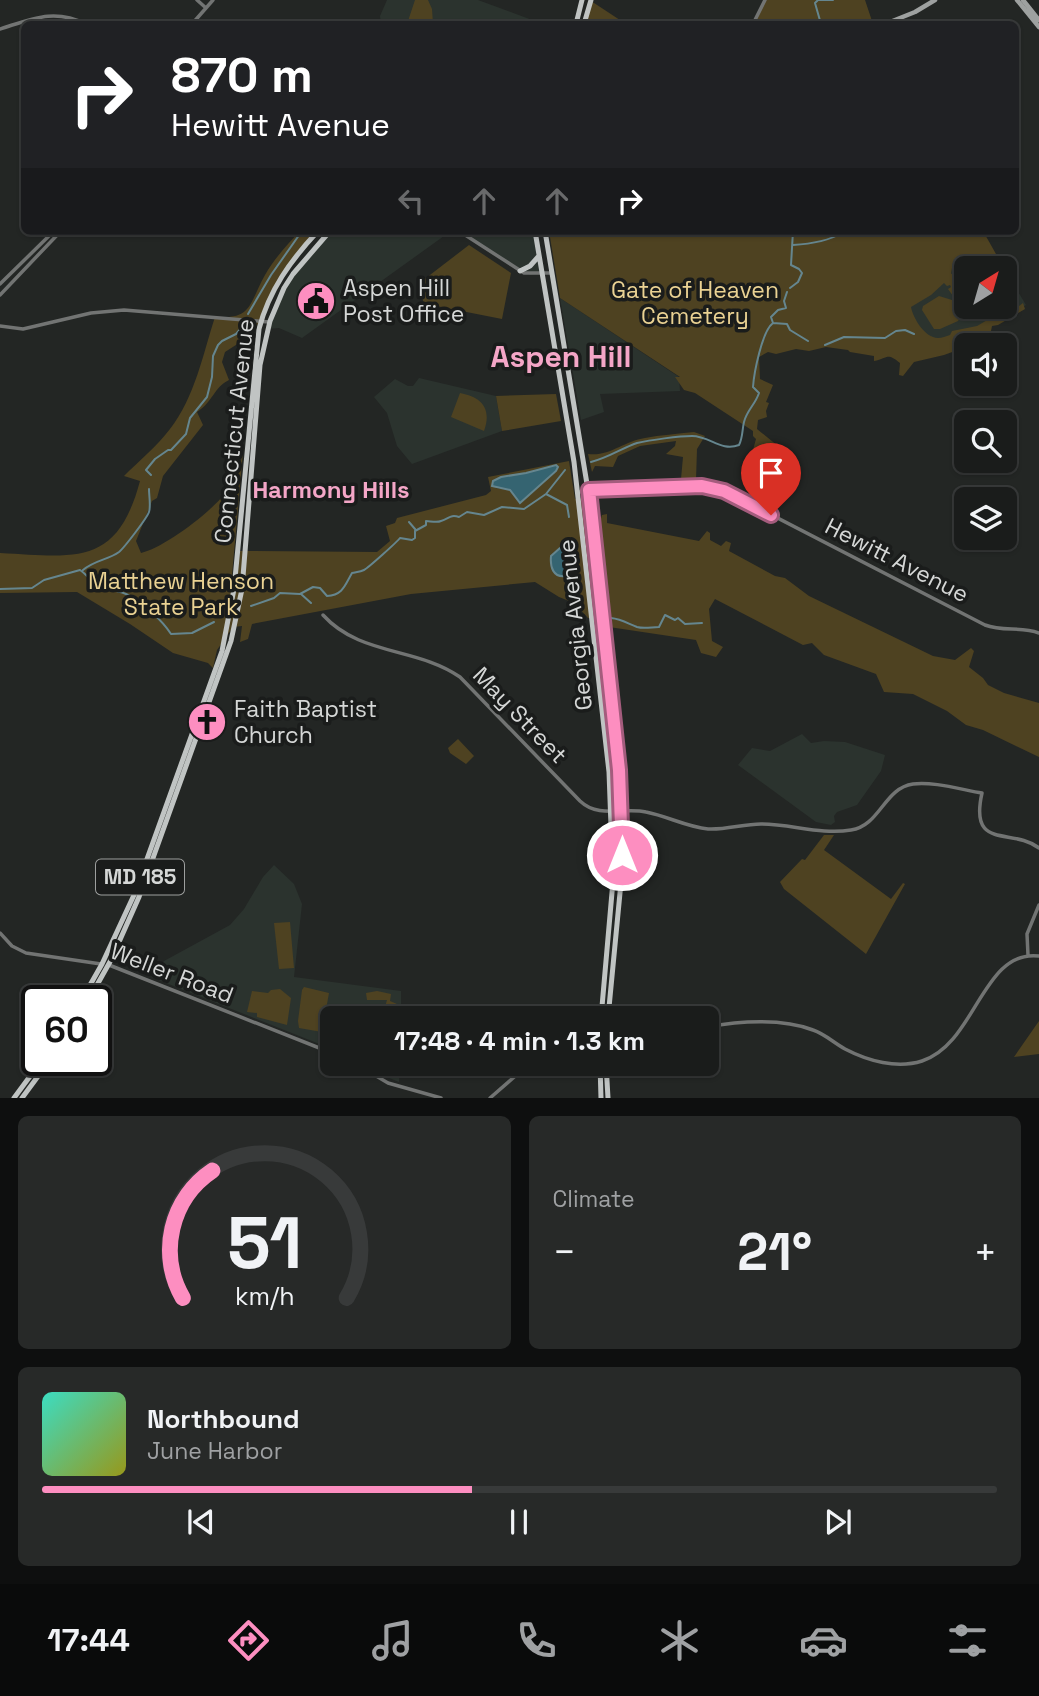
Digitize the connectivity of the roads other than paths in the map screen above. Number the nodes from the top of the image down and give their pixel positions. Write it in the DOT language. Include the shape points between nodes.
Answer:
graph roads {
  1 [pos="197,0"];
  2 [pos="213,0"];
  3 [pos="582,0"];
  4 [pos="591,0"];
  5 [pos="765,0"];
  6 [pos="935,0"];
  7 [pos="1017,0"];
  8 [pos="1023,0"];
  9 [pos="206,8"];
  10 [pos="1039,20"];
  11 [pos="27,21"];
  12 [pos="78,21"];
  13 [pos="195,21"];
  14 [pos="577,21"];
  15 [pos="585,21"];
  16 [pos="754,21"];
  17 [pos="893,21"];
  18 [pos="21,23"];
  19 [pos="1039,27"];
  20 [pos="0,29"];
  21 [pos="50,235"];
  22 [pos="57,235"];
  23 [pos="315,235"];
  24 [pos="327,235"];
  25 [pos="465,235"];
  26 [pos="535,235"];
  27 [pos="546,235"];
  28 [pos="538,257"];
  29 [pos="520,271"];
  30 [pos="551,273"];
  31 [pos="541,274"];
  32 [pos="0,284"];
  33 [pos="0,295"];
  34 [pos="261,320"];
  35 [pos="270,321"];
  36 [pos="549,321"];
  37 [pos="0,326"];
  38 [pos="554,344"];
  39 [pos="563,346"];
  40 [pos="569,375"];
  41 [pos="589,490"];
  42 [pos="578,492"];
  43 [pos="244,520"];
  44 [pos="235,536"];
  45 [pos="240,548"];
  46 [pos="323,615"];
  47 [pos="1039,633"];
  48 [pos="612,811"];
  49 [pos="622,811"];
  50 [pos="1039,848"];
  51 [pos="1039,905"];
  52 [pos="0,933"];
  53 [pos="1028,955"];
  54 [pos="1039,956"];
  55 [pos="105,965"];
  56 [pos="92,985"];
  57 [pos="96,985"];
  58 [pos="602,1006"];
  59 [pos="609,1006"];
  60 [pos="719,1026"];
  61 [pos="320,1048"];
  62 [pos="30,1076"];
  63 [pos="38,1076"];
  64 [pos="376,1076"];
  65 [pos="515,1076"];
  66 [pos="600,1076"];
  67 [pos="607,1076"];
  68 [pos="14,1097"];
  69 [pos="22,1097"];
  70 [pos="441,1097"];
  71 [pos="490,1097"];
  72 [pos="601,1097"];
  73 [pos="608,1097"];
  1 -- 9 [label="street"];
  2 -- 9 [label="street"];
  3 -- 14 [label="main road"];
  4 -- 15 [label="main road"];
  5 -- 16 [label="street"];
  6 -- 17 [label="main road"];
  7 -- 19 [label="main road"];
  8 -- 10 [label="main road"];
  9 -- 13 [label="street"];
  11 -- 12 [label="street" via="56,15"];
  18 -- 20 [label="street"];
  21 -- 32 [label="street"];
  22 -- 33 [label="street"];
  23 -- 34 [label="main road, Connecticut Avenue / MD 185" via="280,278"];
  24 -- 35 [label="main road, Connecticut Avenue / MD 185" via="293,274"];
  25 -- 29 [label="street"];
  26 -- 28 [label="main road, Georgia Avenue"];
  27 -- 30 [label="main road, Georgia Avenue"];
  28 -- 29 [label="main road"];
  28 -- 31 [label="main road, Georgia Avenue"];
  29 -- 31 [label="street"];
  30 -- 31 [label="street"];
  30 -- 39 [label="main road, Georgia Avenue"];
  31 -- 36 [label="main road, Georgia Avenue"];
  34 -- 35 [label="street"];
  34 -- 37 [label="street" via="124,310 23,329"];
  34 -- 43 [label="main road, Connecticut Avenue / MD 185"];
  35 -- 43 [label="main road, Connecticut Avenue / MD 185" via="260,365"];
  36 -- 38 [label="main road, Georgia Avenue"];
  36 -- 39 [label="main road"];
  38 -- 40 [label="main road" via="561,350"];
  38 -- 42 [label="main road, Georgia Avenue"];
  39 -- 40 [label="main road, Georgia Avenue"];
  40 -- 41 [label="main road, Georgia Avenue"];
  41 -- 42 [label="street, Hewitt Avenue"];
  41 -- 47 [label="street, Hewitt Avenue" via="687,485 724,491 985,625"];
  41 -- 49 [label="main road, Georgia Avenue"];
  42 -- 48 [label="main road, Georgia Avenue"];
  43 -- 45 [label="main road, Connecticut Avenue / MD 185"];
  44 -- 45 [label="main road"];
  45 -- 55 [label="main road, Connecticut Avenue / MD 185" via="238,589 210,689"];
  46 -- 48 [label="street, May Street" via="354,639 446,668 460,677 584,805"];
  48 -- 49 [label="street, May Street"];
  48 -- 58 [label="main road, Georgia Avenue" via="612,902"];
  49 -- 50 [label="street, May Street" via="645,812 707,829 760,824 848,831 869,823 891,796 919,784 982,793 979,817 987,831"];
  49 -- 59 [label="main road, Georgia Avenue" via="620,903"];
  51 -- 53 [label="street" via="1027,934"];
  52 -- 55 [label="street, Weller Road" via="26,953"];
  53 -- 54 [label="street"];
  53 -- 60 [label="street" via="1010,961 999,972 950,1044 914,1063 876,1061 812,1029 787,1023"];
  55 -- 56 [label="main road, Connecticut Avenue / MD 185"];
  55 -- 57 [label="main road, Connecticut Avenue / MD 185"];
  55 -- 61 [label="street, Weller Road"];
  62 -- 68 [label="main road"];
  63 -- 69 [label="main road"];
  64 -- 70 [label="street"];
  65 -- 71 [label="street"];
  66 -- 72 [label="main road"];
  67 -- 73 [label="main road"];
}
